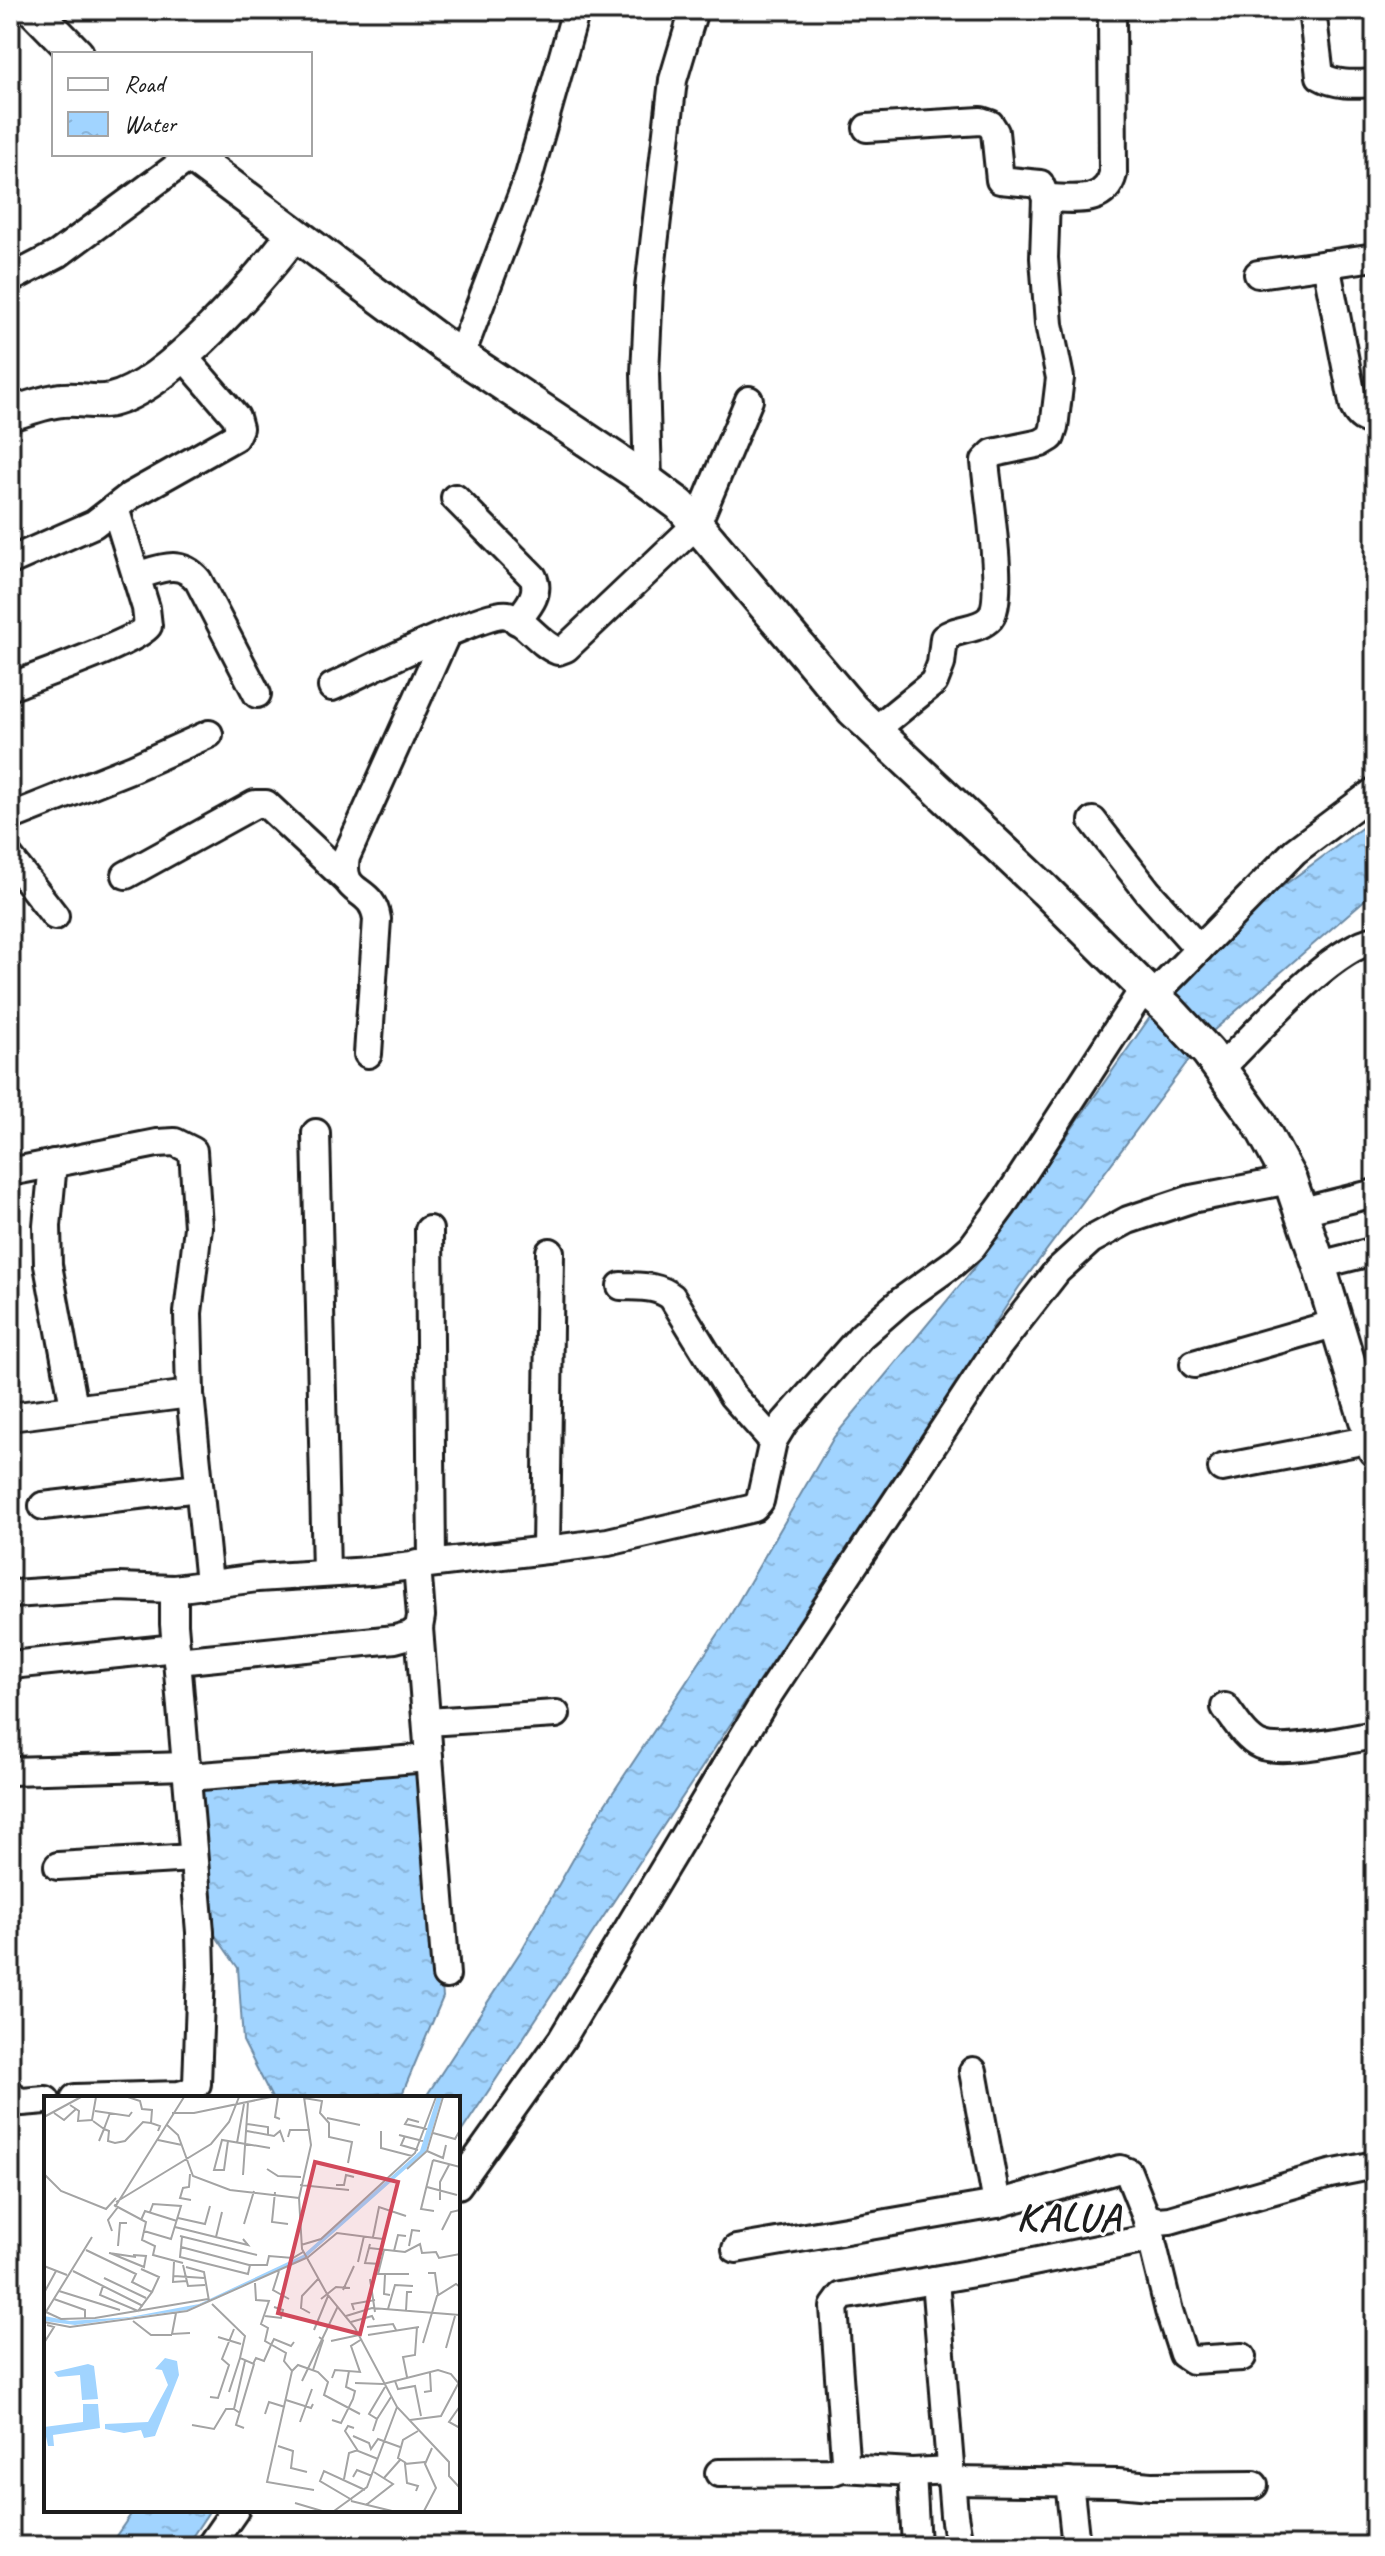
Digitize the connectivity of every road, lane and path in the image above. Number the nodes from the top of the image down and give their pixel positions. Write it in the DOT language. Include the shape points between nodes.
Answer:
graph roads {
  1 [pos="34,10"];
  2 [pos="576,10"];
  3 [pos="694,10"];
  4 [pos="1112,10"];
  5 [pos="1312,10"];
  6 [pos="75,52"];
  7 [pos="1375,83"];
  8 [pos="867,128"];
  9 [pos="188,156"];
  10 [pos="190,156"];
  11 [pos="1046,198"];
  12 [pos="294,234"];
  13 [pos="1375,257"];
  14 [pos="1326,264"];
  15 [pos="1258,274"];
  16 [pos="10,279"];
  17 [pos="461,355"];
  18 [pos="183,356"];
  19 [pos="749,400"];
  20 [pos="10,414"];
  21 [pos="1375,421"];
  22 [pos="648,481"];
  23 [pos="455,498"];
  24 [pos="115,508"];
  25 [pos="697,524"];
  26 [pos="10,561"];
  27 [pos="136,576"];
  28 [pos="517,621"];
  29 [pos="446,635"];
  30 [pos="10,687"];
  31 [pos="332,687"];
  32 [pos="257,694"];
  33 [pos="875,730"];
  34 [pos="209,734"];
  35 [pos="1375,791"];
  36 [pos="10,817"];
  37 [pos="1093,821"];
  38 [pos="10,858"];
  39 [pos="126,875"];
  40 [pos="345,878"];
  41 [pos="55,916"];
  42 [pos="1375,940"];
  43 [pos="1199,949"];
  44 [pos="1154,997"];
  45 [pos="368,1054"];
  46 [pos="1214,1060"];
  47 [pos="316,1133"];
  48 [pos="53,1163"];
  49 [pos="10,1172"];
  50 [pos="1290,1180"];
  51 [pos="1375,1193"];
  52 [pos="1302,1211"];
  53 [pos="429,1230"];
  54 [pos="1375,1251"];
  55 [pos="550,1252"];
  56 [pos="1319,1265"];
  57 [pos="621,1286"];
  58 [pos="1337,1323"];
  59 [pos="1194,1364"];
  60 [pos="190,1394"];
  61 [pos="74,1407"];
  62 [pos="10,1417"];
  63 [pos="773,1441"];
  64 [pos="1374,1444"];
  65 [pos="1222,1468"];
  66 [pos="199,1488"];
  67 [pos="43,1506"];
  68 [pos="546,1550"];
  69 [pos="424,1563"];
  70 [pos="326,1572"];
  71 [pos="209,1583"];
  72 [pos="174,1589"];
  73 [pos="13,1594"];
  74 [pos="419,1628"];
  75 [pos="176,1654"];
  76 [pos="11,1665"];
  77 [pos="1225,1707"];
  78 [pos="556,1714"];
  79 [pos="427,1722"];
  80 [pos="1375,1735"];
  81 [pos="429,1758"];
  82 [pos="10,1771"];
  83 [pos="188,1771"];
  84 [pos="193,1858"];
  85 [pos="58,1866"];
  86 [pos="446,1975"];
  87 [pos="973,2071"];
  88 [pos="199,2091"];
  89 [pos="10,2093"];
  90 [pos="144,2096"];
  91 [pos="44,2100"];
  92 [pos="1375,2165"];
  93 [pos="460,2182"];
  94 [pos="997,2204"];
  95 [pos="1149,2228"];
  96 [pos="736,2249"];
  97 [pos="935,2280"];
  98 [pos="1242,2357"];
  99 [pos="842,2468"];
  100 [pos="912,2472"];
  101 [pos="719,2473"];
  102 [pos="951,2475"];
  103 [pos="1069,2482"];
  104 [pos="1254,2485"];
  105 [pos="234,2512"];
  106 [pos="210,2546"];
  107 [pos="916,2546"];
  108 [pos="959,2546"];
  109 [pos="1076,2546"];
  1 -- 6 [label="street"];
  2 -- 17 [label="street" via="528,179"];
  3 -- 22 [label="street" via="673,80 649,288"];
  4 -- 11 [label="street" via="1110,185 1096,196"];
  5 -- 7 [label="street" via="1320,76 1350,84"];
  8 -- 11 [label="street" via="990,124 1000,180 1040,184"];
  9 -- 16 [label="street" via="58,254"];
  10 -- 12 [label="street"];
  11 -- 33 [label="street" via="1047,305 1060,378 1054,428 1041,443 993,453 985,461 996,572 992,615 944,638 934,682"];
  12 -- 17 [label="street"];
  12 -- 18 [label="street"];
  13 -- 14 [label="street"];
  14 -- 15 [label="street"];
  14 -- 21 [label="street" via="1354,407 1365,420"];
  17 -- 22 [label="street"];
  18 -- 20 [label="street" via="115,400 61,400"];
  18 -- 24 [label="street" via="236,417 235,437"];
  19 -- 25 [label="street"];
  22 -- 25 [label="street"];
  23 -- 28 [label="street" via="533,577 535,594"];
  24 -- 26 [label="street" via="94,524"];
  24 -- 27 [label="street"];
  25 -- 28 [label="street" via="566,648 548,647"];
  25 -- 33 [label="street"];
  27 -- 30 [label="street" via="149,619 144,632"];
  27 -- 32 [label="street" via="165,567 190,571"];
  28 -- 29 [label="street" via="499,615"];
  29 -- 31 [label="street"];
  29 -- 40 [label="street" via="346,857"];
  33 -- 44 [label="street"];
  34 -- 36 [label="street"];
  35 -- 43 [label="street" via="1295,851"];
  37 -- 43 [label="street"];
  38 -- 41 [label="street"];
  39 -- 40 [label="street" via="255,804 266,804"];
  40 -- 45 [label="street" via="373,902 377,919"];
  42 -- 46 [label="street" via="1345,952"];
  43 -- 44 [label="street"];
  44 -- 46 [label="street"];
  44 -- 63 [label="street" via="972,1247 861,1336"];
  46 -- 50 [label="street" via="1258,1121"];
  47 -- 70 [label="street"];
  48 -- 49 [label="street"];
  48 -- 60 [label="street" via="157,1143 175,1142 193,1151 198,1227 188,1313"];
  48 -- 61 [label="street" via="48,1265"];
  50 -- 52 [label="street"];
  50 -- 93 [label="street" via="1191,1199 1128,1220 1091,1240 1057,1271 997,1348 767,1697 562,2039"];
  51 -- 52 [label="street"];
  52 -- 56 [label="street"];
  53 -- 69 [label="street"];
  54 -- 56 [label="street"];
  55 -- 68 [label="street"];
  56 -- 58 [label="street"];
  57 -- 63 [label="street" via="653,1287 672,1297 732,1395"];
  58 -- 59 [label="street"];
  58 -- 64 [label="street"];
  60 -- 61 [label="street"];
  60 -- 66 [label="street"];
  61 -- 62 [label="street"];
  63 -- 68 [label="street" via="754,1508 608,1542"];
  64 -- 65 [label="street"];
  66 -- 67 [label="street"];
  66 -- 71 [label="street"];
  68 -- 69 [label="street"];
  69 -- 70 [label="street"];
  69 -- 74 [label="street"];
  70 -- 71 [label="street"];
  71 -- 72 [label="street"];
  72 -- 73 [label="street"];
  72 -- 75 [label="street"];
  74 -- 75 [label="street" via="395,1639"];
  74 -- 79 [label="street"];
  75 -- 76 [label="street"];
  75 -- 83 [label="street"];
  77 -- 80 [label="street" via="1263,1746"];
  78 -- 79 [label="street"];
  79 -- 81 [label="street"];
  81 -- 83 [label="street"];
  81 -- 86 [label="street"];
  82 -- 83 [label="street"];
  83 -- 84 [label="street"];
  84 -- 85 [label="street"];
  84 -- 88 [label="street" via="201,1971"];
  87 -- 94 [label="street"];
  88 -- 90 [label="street"];
  89 -- 91 [label="street" via="22,2102"];
  92 -- 95 [label="street" via="1157,2221"];
  94 -- 95 [label="street" via="1120,2169 1128,2172"];
  94 -- 96 [label="street"];
  95 -- 97 [label="street"];
  95 -- 98 [label="street" via="1183,2354 1192,2360"];
  97 -- 99 [label="street" via="846,2295 836,2302"];
  97 -- 102 [label="street"];
  99 -- 100 [label="street"];
  99 -- 101 [label="street"];
  100 -- 102 [label="street"];
  100 -- 107 [label="street"];
  102 -- 103 [label="street"];
  102 -- 108 [label="street"];
  103 -- 104 [label="street"];
  103 -- 109 [label="street"];
  105 -- 106 [label="street"];
}
